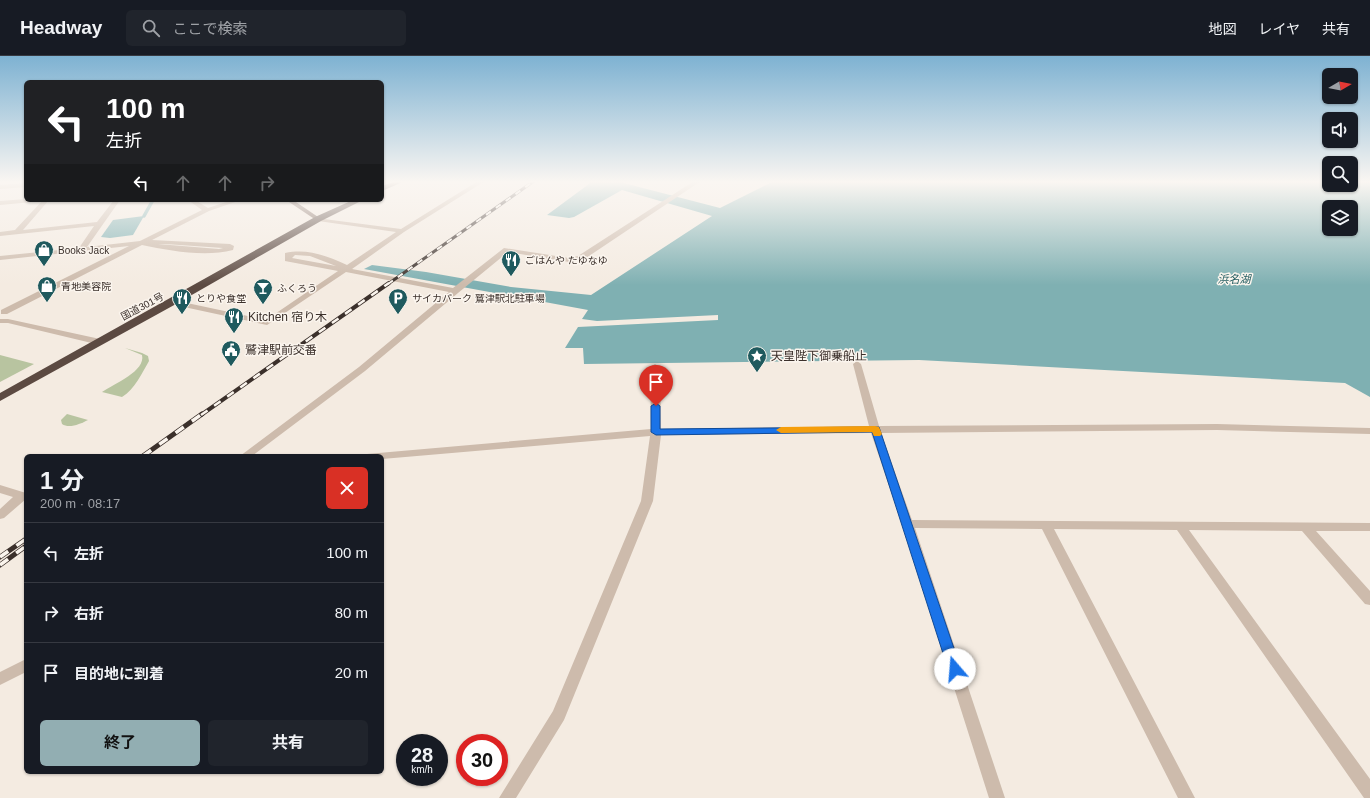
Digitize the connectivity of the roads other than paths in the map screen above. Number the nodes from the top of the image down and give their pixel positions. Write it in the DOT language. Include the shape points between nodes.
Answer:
graph roads {
  1 [pos="32,216"];
  2 [pos="105,216"];
  3 [pos="195,216"];
  4 [pos="313,216"];
  5 [pos="325,216"];
  6 [pos="427,216"];
  7 [pos="644,216"];
  8 [pos="318,219"];
  9 [pos="98,224"];
  10 [pos="402,231"];
  11 [pos="16,233"];
  12 [pos="0,234"];
  13 [pos="142,243"];
  14 [pos="82,248"];
  15 [pos="0,258"];
  16 [pos="348,269"];
  17 [pos="455,291"];
  18 [pos="173,302"];
  19 [pos="2,312"];
  20 [pos="4,321"];
  21 [pos="100,342"];
  22 [pos="857,364"];
  23 [pos="655,367"];
  24 [pos="0,398"];
  25 [pos="875,429"];
  26 [pos="1370,431"];
  27 [pos="656,432"];
  28 [pos="248,454"];
  29 [pos="384,455"];
  30 [pos="0,489"];
  31 [pos="0,515"];
  32 [pos="908,524"];
  33 [pos="1046,525"];
  34 [pos="1180,526"];
  35 [pos="1305,526"];
  36 [pos="1370,526"];
  37 [pos="1370,600"];
  38 [pos="24,666"];
  39 [pos="0,679"];
  40 [pos="1370,792"];
  41 [pos="507,798"];
  42 [pos="997,798"];
  43 [pos="1187,798"];
  1 -- 11 [label="street"];
  2 -- 9 [label="street"];
  3 -- 13 [label="street"];
  4 -- 8 [label="main road"];
  5 -- 8 [label="highway, 国道301号"];
  6 -- 10 [label="street"];
  7 -- 17 [label="street" via="580,258 569,260 507,250"];
  8 -- 10 [label="street"];
  8 -- 18 [label="highway, 国道301号"];
  9 -- 11 [label="street"];
  9 -- 14 [label="street"];
  10 -- 16 [label="street"];
  11 -- 12 [label="street"];
  13 -- 13 [label="street" via="165,242 230,248 219,251 164,248"];
  13 -- 14 [label="street"];
  13 -- 19 [label="street"];
  14 -- 15 [label="street"];
  16 -- 16 [label="street" via="288,259 288,255 300,253 321,257"];
  16 -- 17 [label="street"];
  16 -- 18 [label="street" via="268,323"];
  17 -- 28 [label="street" via="362,369"];
  18 -- 21 [label="highway, 国道301号"];
  19 -- 20 [label="street"];
  20 -- 21 [label="street"];
  21 -- 24 [label="highway, 国道301号"];
  22 -- 25 [label="street"];
  23 -- 27 [label="street"];
  25 -- 26 [label="street" via="1217,427"];
  25 -- 27 [label="street"];
  25 -- 32 [label="street"];
  27 -- 29 [label="street"];
  27 -- 41 [label="street" via="647,502 559,715"];
  30 -- 31 [label="street" via="22,496"];
  32 -- 33 [label="street"];
  32 -- 42 [label="street"];
  33 -- 34 [label="street"];
  33 -- 43 [label="street"];
  34 -- 35 [label="street"];
  34 -- 40 [label="street"];
  35 -- 36 [label="street"];
  35 -- 37 [label="street"];
  38 -- 39 [label="street"];
}
